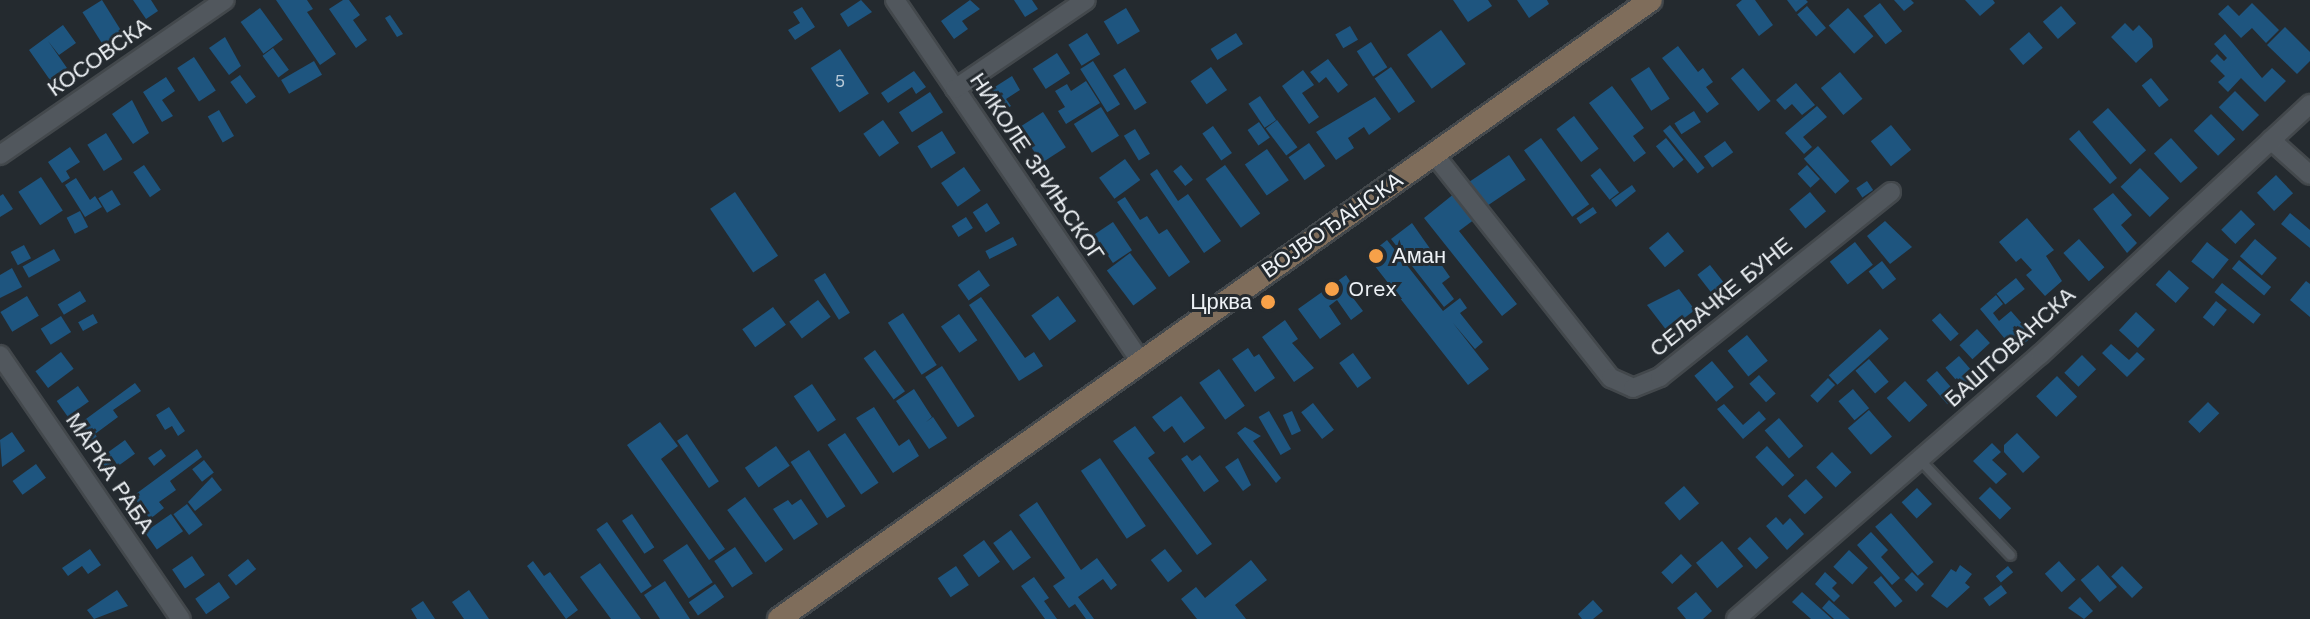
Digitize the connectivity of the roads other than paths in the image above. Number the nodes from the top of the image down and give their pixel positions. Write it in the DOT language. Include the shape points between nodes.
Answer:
graph roads {
  1 [pos="225,0"];
  2 [pos="895,0"];
  3 [pos="1086,0"];
  4 [pos="1651,0"];
  5 [pos="955,89"];
  6 [pos="2310,104"];
  7 [pos="2271,140"];
  8 [pos="1433,153"];
  9 [pos="0,155"];
  10 [pos="2310,175"];
  11 [pos="1891,192"];
  12 [pos="0,355"];
  13 [pos="1140,361"];
  14 [pos="1919,459"];
  15 [pos="2010,555"];
  16 [pos="181,619"];
  17 [pos="779,619"];
  18 [pos="1736,619"];
  1 -- 9 [label="street, КОСОВСКА"];
  2 -- 5 [label="street, НИКОЛЕ ЗРИЊСКОГ"];
  3 -- 5 [label="street"];
  4 -- 8 [label="main road, ВОЈВОЂАНСКА"];
  5 -- 13 [label="street, НИКОЛЕ ЗРИЊСКОГ"];
  6 -- 7 [label="street, БАШТОВАНСКА"];
  7 -- 10 [label="street"];
  7 -- 14 [label="street, БАШТОВАНСКА" via="2040,355"];
  8 -- 11 [label="street, СЕЉАЧКЕ БУНЕ" via="1611,378 1633,388 1660,377"];
  8 -- 13 [label="main road, ВОЈВОЂАНСКА"];
  12 -- 16 [label="street, МАРКА РАБА"];
  13 -- 17 [label="main road, ВОЈВОЂАНСКА"];
  14 -- 15 [label="lane"];
  14 -- 18 [label="street, БАШТОВАНСКА"];
}
